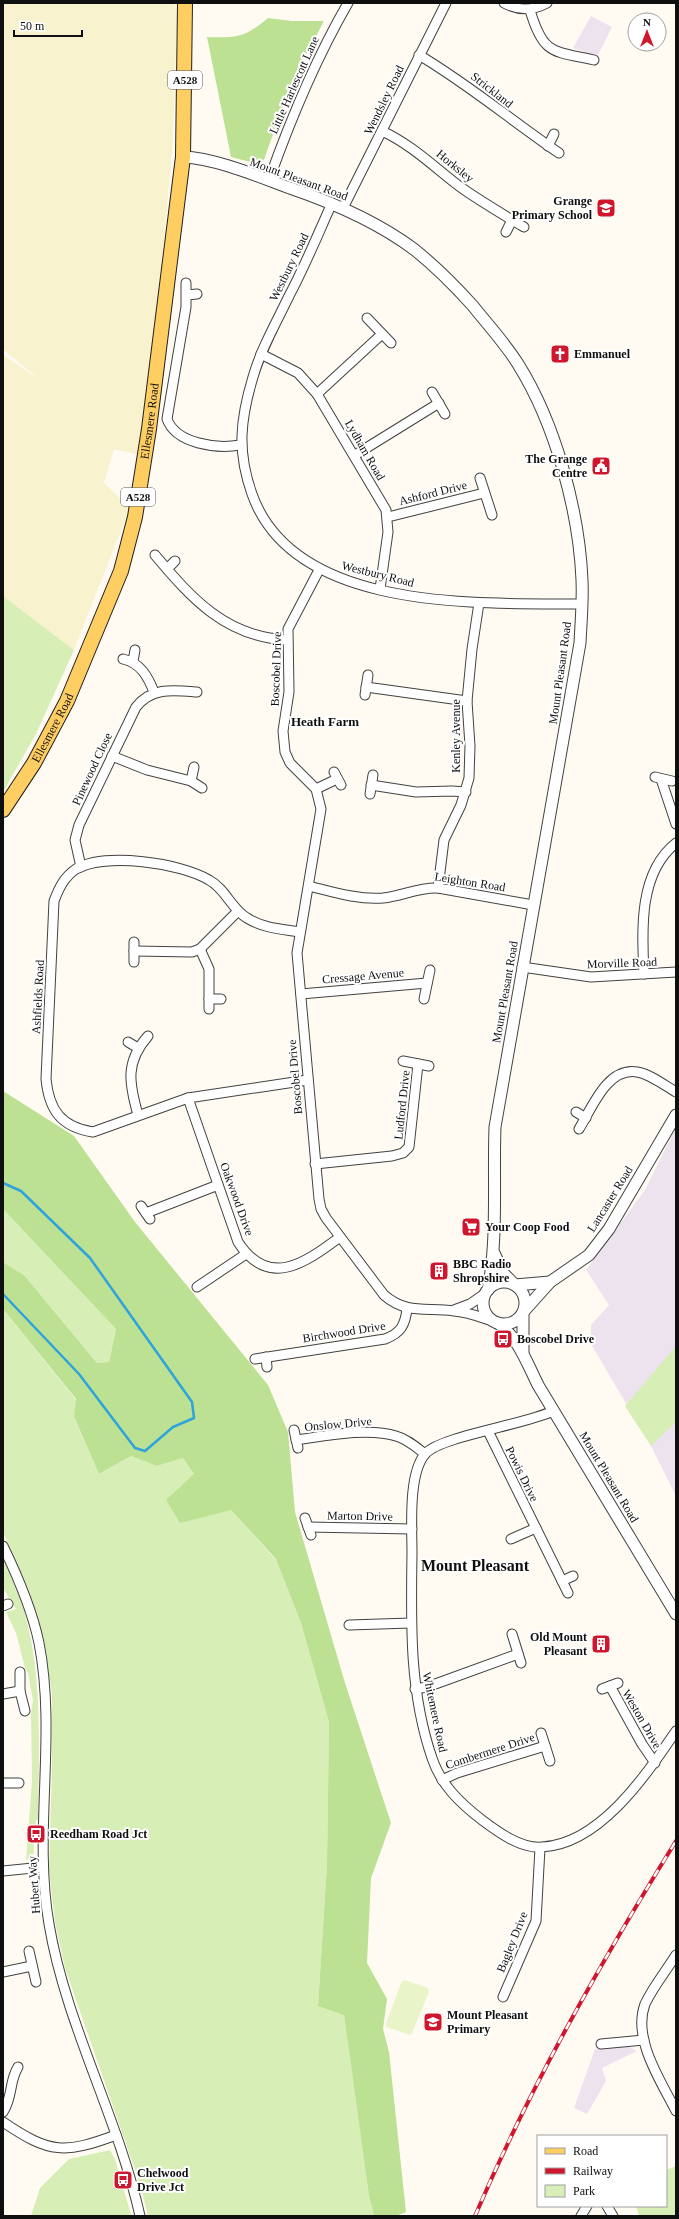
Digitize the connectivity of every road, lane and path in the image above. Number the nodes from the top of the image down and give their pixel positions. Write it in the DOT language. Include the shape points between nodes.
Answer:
graph roads {
  1 [pos="185,3"];
  2 [pos="348,3"];
  3 [pos="446,3"];
  4 [pos="504,3"];
  5 [pos="547,3"];
  6 [pos="530,10"];
  7 [pos="419,55"];
  8 [pos="594,60"];
  9 [pos="382,131"];
  10 [pos="554,134"];
  11 [pos="548,146"];
  12 [pos="559,153"];
  13 [pos="183,157"];
  14 [pos="269,180"];
  15 [pos="332,203"];
  16 [pos="343,208"];
  17 [pos="512,220"];
  18 [pos="524,226"];
  19 [pos="506,232"];
  20 [pos="186,283"];
  21 [pos="197,294"];
  22 [pos="187,295"];
  23 [pos="367,318"];
  24 [pos="382,334"];
  25 [pos="391,343"];
  26 [pos="261,354"];
  27 [pos="432,392"];
  28 [pos="317,394"];
  29 [pos="439,403"];
  30 [pos="445,414"];
  31 [pos="240,445"];
  32 [pos="355,455"];
  33 [pos="480,478"];
  34 [pos="484,493"];
  35 [pos="492,515"];
  36 [pos="388,517"];
  37 [pos="155,555"];
  38 [pos="175,561"];
  39 [pos="167,569"];
  40 [pos="319,570"];
  41 [pos="380,589"];
  42 [pos="479,603"];
  43 [pos="582,604"];
  44 [pos="287,640"];
  45 [pos="135,650"];
  46 [pos="368,675"];
  47 [pos="154,692"];
  48 [pos="197,692"];
  49 [pos="468,701"];
  50 [pos="112,756"];
  51 [pos="194,767"];
  52 [pos="373,775"];
  53 [pos="337,778"];
  54 [pos="672,780"];
  55 [pos="191,781"];
  56 [pos="202,788"];
  57 [pos="316,789"];
  58 [pos="466,792"];
  59 [pos="3,810"];
  60 [pos="676,824"];
  61 [pos="676,843"];
  62 [pos="81,867"];
  63 [pos="309,886"];
  64 [pos="438,888"];
  65 [pos="533,905"];
  66 [pos="238,911"];
  67 [pos="299,932"];
  68 [pos="134,942"];
  69 [pos="200,949"];
  70 [pos="134,951"];
  71 [pos="134,962"];
  72 [pos="522,967"];
  73 [pos="430,970"];
  74 [pos="676,972"];
  75 [pos="644,974"];
  76 [pos="427,982"];
  77 [pos="301,994"];
  78 [pos="209,999"];
  79 [pos="221,999"];
  80 [pos="424,999"];
  81 [pos="209,1009"];
  82 [pos="148,1036"];
  83 [pos="128,1042"];
  84 [pos="138,1048"];
  85 [pos="403,1061"];
  86 [pos="418,1064"];
  87 [pos="429,1066"];
  88 [pos="308,1080"];
  89 [pos="676,1092"];
  90 [pos="188,1098"];
  91 [pos="576,1112"];
  92 [pos="138,1114"];
  93 [pos="676,1115"];
  94 [pos="586,1118"];
  95 [pos="579,1129"];
  96 [pos="315,1164"];
  97 [pos="218,1185"];
  98 [pos="146,1212"];
  99 [pos="340,1237"];
  100 [pos="494,1253"];
  101 [pos="246,1254"];
  102 [pos="550,1282"];
  103 [pos="515,1285"];
  104 [pos="198,1287"];
  105 [pos="487,1291"];
  106 [pos="407,1309"];
  107 [pos="453,1310"];
  108 [pos="523,1312"];
  109 [pos="497,1323"];
  110 [pos="523,1352"];
  111 [pos="266,1357"];
  112 [pos="255,1359"];
  113 [pos="267,1367"];
  114 [pos="553,1411"];
  115 [pos="294,1430"];
  116 [pos="488,1431"];
  117 [pos="425,1454"];
  118 [pos="305,1518"];
  119 [pos="536,1528"];
  120 [pos="412,1529"];
  121 [pos="511,1539"];
  122 [pos="3,1546"];
  123 [pos="573,1576"];
  124 [pos="562,1581"];
  125 [pos="568,1593"];
  126 [pos="676,1614"];
  127 [pos="411,1623"];
  128 [pos="349,1624"];
  129 [pos="512,1634"];
  130 [pos="20,1672"];
  131 [pos="610,1686"];
  132 [pos="415,1689"];
  133 [pos="20,1691"];
  134 [pos="3,1694"];
  135 [pos="24,1711"];
  136 [pos="676,1731"];
  137 [pos="541,1733"];
  138 [pos="545,1746"];
  139 [pos="550,1761"];
  140 [pos="654,1763"];
  141 [pos="442,1780"];
  142 [pos="3,1783"];
  143 [pos="19,1784"];
  144 [pos="540,1848"];
  145 [pos="43,1867"];
  146 [pos="3,1871"];
  147 [pos="29,1951"];
  148 [pos="676,1955"];
  149 [pos="32,1966"];
  150 [pos="3,1972"];
  151 [pos="36,1982"];
  152 [pos="503,1997"];
  153 [pos="644,2040"];
  154 [pos="601,2044"];
  155 [pos="18,2067"];
  156 [pos="8,2076"];
  157 [pos="676,2111"];
  158 [pos="3,2112"];
  159 [pos="3,2122"];
  160 [pos="116,2135"];
  161 [pos="586,2207"];
  162 [pos="608,2207"];
  163 [pos="140,2216"];
  164 [pos="581,2216"];
  165 [pos="613,2216"];
  1 -- 13 [label="main road, Ellesmere Road / A528"];
  2 -- 14 [label="street, Little Harlescott Lane" via="310,74"];
  3 -- 7 [label="street, Wendsley Road"];
  4 -- 6 [label="street"];
  5 -- 6 [label="street"];
  6 -- 8 [label="street" via="537,31 548,47 566,55"];
  7 -- 9 [label="street, Wendsley Road"];
  7 -- 11 [label="street, Strickland" via="455,76"];
  9 -- 16 [label="street, Wendsley Road"];
  9 -- 17 [label="street, Horksley" via="402,140 459,186"];
  10 -- 11 [label="street"];
  11 -- 12 [label="street, Strickland"];
  13 -- 14 [label="street, Mount Pleasant Road" via="199,159"];
  13 -- 59 [label="main road, Ellesmere Road / A528" via="143,473 123,564 67,701 34,763"];
  14 -- 15 [label="street, Mount Pleasant Road"];
  15 -- 16 [label="street, Mount Pleasant Road"];
  15 -- 26 [label="street, Westbury Road"];
  16 -- 43 [label="street, Mount Pleasant Road" via="414,250 437,269 481,316 518,363 550,426 563,469 580,549"];
  17 -- 18 [label="street, Horksley"];
  17 -- 19 [label="street"];
  20 -- 22 [label="street"];
  21 -- 22 [label="street"];
  22 -- 31 [label="street" via="167,419 176,433 203,443 218,447"];
  23 -- 24 [label="street"];
  24 -- 25 [label="street"];
  24 -- 28 [label="street"];
  26 -- 28 [label="street, Lydham Road" via="298,373"];
  26 -- 31 [label="street, Westbury Road" via="249,394"];
  27 -- 29 [label="street"];
  28 -- 32 [label="street, Lydham Road"];
  29 -- 30 [label="street"];
  29 -- 32 [label="street"];
  31 -- 40 [label="street, Westbury Road" via="246,477 262,517 289,548"];
  32 -- 36 [label="street, Lydham Road"];
  33 -- 34 [label="street, Ashford Drive"];
  34 -- 35 [label="street, Ashford Drive"];
  34 -- 36 [label="street, Ashford Drive"];
  36 -- 41 [label="street, Lydham Road"];
  37 -- 39 [label="street"];
  38 -- 39 [label="street"];
  39 -- 44 [label="street" via="197,602 234,627 274,640"];
  40 -- 41 [label="street, Westbury Road"];
  40 -- 44 [label="street, Boscobel Drive" via="292,620"];
  41 -- 42 [label="street, Westbury Road" via="444,601"];
  42 -- 43 [label="street, Westbury Road"];
  42 -- 49 [label="street, Kenley Avenue"];
  43 -- 65 [label="street, Mount Pleasant Road" via="580,643"];
  44 -- 57 [label="street, Boscobel Drive" via="289,692 283,731 285,752 290,763"];
  45 -- 47 [label="street" via="128,660 149,679"];
  46 -- 49 [label="street" via="366,691"];
  47 -- 48 [label="street" via="167,690 182,695"];
  47 -- 50 [label="street, Pinewood Close" via="136,707"];
  49 -- 58 [label="street, Kenley Avenue" via="470,746"];
  50 -- 55 [label="street" via="148,770"];
  50 -- 62 [label="street, Pinewood Close" via="79,824 76,840"];
  51 -- 55 [label="street"];
  52 -- 58 [label="street" via="371,790"];
  53 -- 57 [label="street"];
  54 -- 60 [label="street" via="658,778"];
  55 -- 56 [label="street"];
  57 -- 63 [label="street, Boscobel Drive" via="321,810"];
  58 -- 64 [label="street, Kenley Avenue" via="444,840"];
  61 -- 75 [label="street" via="661,860 645,904 642,930"];
  62 -- 66 [label="street, Ashfields Road" via="108,862 130,862 160,863 186,869 221,888"];
  62 -- 92 [label="street, Ashfields Road" via="67,877 54,901 46,1079 48,1095 55,1112 78,1130 93,1132"];
  63 -- 64 [label="street, Leighton Road" via="367,898 393,896 425,887"];
  63 -- 67 [label="street, Boscobel Drive"];
  64 -- 65 [label="street, Leighton Road"];
  65 -- 72 [label="street, Mount Pleasant Road"];
  66 -- 67 [label="street, Ashfields Road" via="258,924"];
  66 -- 69 [label="street"];
  67 -- 77 [label="street, Boscobel Drive" via="297,953"];
  68 -- 70 [label="street"];
  69 -- 70 [label="street" via="177,953"];
  69 -- 78 [label="street" via="209,969"];
  70 -- 71 [label="street"];
  72 -- 75 [label="street, Morville Road" via="591,977"];
  72 -- 100 [label="street, Mount Pleasant Road" via="495,1127"];
  73 -- 76 [label="street"];
  74 -- 75 [label="street, Morville Road"];
  76 -- 77 [label="street, Cressage Avenue"];
  76 -- 80 [label="street"];
  77 -- 88 [label="street, Boscobel Drive"];
  78 -- 79 [label="street"];
  78 -- 81 [label="street"];
  82 -- 84 [label="street"];
  83 -- 84 [label="street"];
  84 -- 92 [label="street" via="131,1071 131,1087"];
  85 -- 86 [label="street, Ludford Drive"];
  86 -- 87 [label="street, Ludford Drive"];
  86 -- 96 [label="street, Ludford Drive" via="409,1147 403,1153"];
  88 -- 90 [label="street, Ashfields Road"];
  88 -- 96 [label="street, Boscobel Drive"];
  89 -- 94 [label="street" via="638,1072 619,1074 609,1081"];
  90 -- 92 [label="street, Ashfields Road"];
  90 -- 97 [label="street, Oakwood Drive"];
  91 -- 94 [label="street"];
  93 -- 102 [label="street, Lancaster Road" via="609,1229 589,1255"];
  94 -- 95 [label="street"];
  96 -- 99 [label="street, Boscobel Drive" via="321,1209"];
  97 -- 98 [label="street"];
  97 -- 101 [label="street, Oakwood Drive" via="238,1242"];
  99 -- 101 [label="street, Oakwood Drive" via="294,1266 270,1266"];
  99 -- 106 [label="street, Boscobel Drive" via="384,1295"];
  100 -- 103 [label="street, Mount Pleasant Road" via="501,1269"];
  100 -- 105 [label="street, Mount Pleasant Road"];
  101 -- 104 [label="street" via="210,1284"];
  102 -- 103 [label="street, Lancaster Road"];
  102 -- 108 [label="street, Lancaster Road"];
  103 -- 105 [label="street" via="500,1282"];
  103 -- 108 [label="street, Mount Pleasant Road" via="525,1300"];
  105 -- 107 [label="street, Boscobel Drive" via="470,1304"];
  105 -- 109 [label="street, Mount Pleasant Road" via="484,1307 490,1319"];
  106 -- 107 [label="street, Boscobel Drive"];
  106 -- 111 [label="street, Birchwood Drive" via="403,1327 396,1335 385,1339"];
  107 -- 109 [label="street, Boscobel Drive"];
  108 -- 109 [label="street" via="512,1322"];
  108 -- 110 [label="street, Mount Pleasant Road"];
  109 -- 110 [label="street, Mount Pleasant Road" via="509,1333"];
  110 -- 114 [label="street, Mount Pleasant Road"];
  111 -- 112 [label="street, Birchwood Drive"];
  111 -- 113 [label="street"];
  114 -- 116 [label="street, Whitemere Road" via="535,1419"];
  114 -- 126 [label="street, Mount Pleasant Road"];
  115 -- 117 [label="street, Onslow Drive" via="297,1444 378,1433 395,1435"];
  116 -- 117 [label="street, Whitemere Road" via="444,1442 432,1447"];
  116 -- 119 [label="street, Powis Drive"];
  117 -- 120 [label="street, Whitemere Road" via="416,1471"];
  118 -- 120 [label="street, Marton Drive" via="310,1531"];
  119 -- 121 [label="street"];
  119 -- 124 [label="street, Powis Drive"];
  120 -- 127 [label="street, Whitemere Road"];
  122 -- 145 [label="street, Hubert Way" via="21,1585 39,1644 45,1709"];
  123 -- 124 [label="street"];
  124 -- 125 [label="street, Powis Drive"];
  127 -- 128 [label="street"];
  127 -- 132 [label="street, Whitemere Road"];
  129 -- 132 [label="street" via="520,1658"];
  130 -- 133 [label="street"];
  131 -- 140 [label="street, Weston Drive"];
  132 -- 141 [label="street, Whitemere Road" via="432,1759"];
  133 -- 134 [label="street"];
  133 -- 135 [label="street"];
  136 -- 140 [label="street"];
  137 -- 138 [label="street"];
  138 -- 139 [label="street"];
  138 -- 141 [label="street, Combermere Drive"];
  140 -- 144 [label="street" via="614,1810 593,1828 577,1837"];
  141 -- 144 [label="street, Whitemere Road" via="462,1804 492,1828 508,1838"];
  142 -- 143 [label="street"];
  144 -- 152 [label="street, Bagley Drive" via="536,1921"];
  145 -- 146 [label="street"];
  145 -- 160 [label="street, Hubert Way" via="48,1923 58,1970"];
  147 -- 149 [label="street"];
  148 -- 153 [label="street" via="645,2005 642,2027"];
  149 -- 150 [label="street"];
  149 -- 151 [label="street"];
  153 -- 154 [label="street"];
  153 -- 157 [label="street"];
  155 -- 156 [label="street"];
  156 -- 158 [label="street" via="10,2099"];
  159 -- 160 [label="street" via="30,2139 52,2147 73,2149"];
  160 -- 163 [label="street, Hubert Way"];
  161 -- 164 [label="street"];
  162 -- 165 [label="street"];
}
